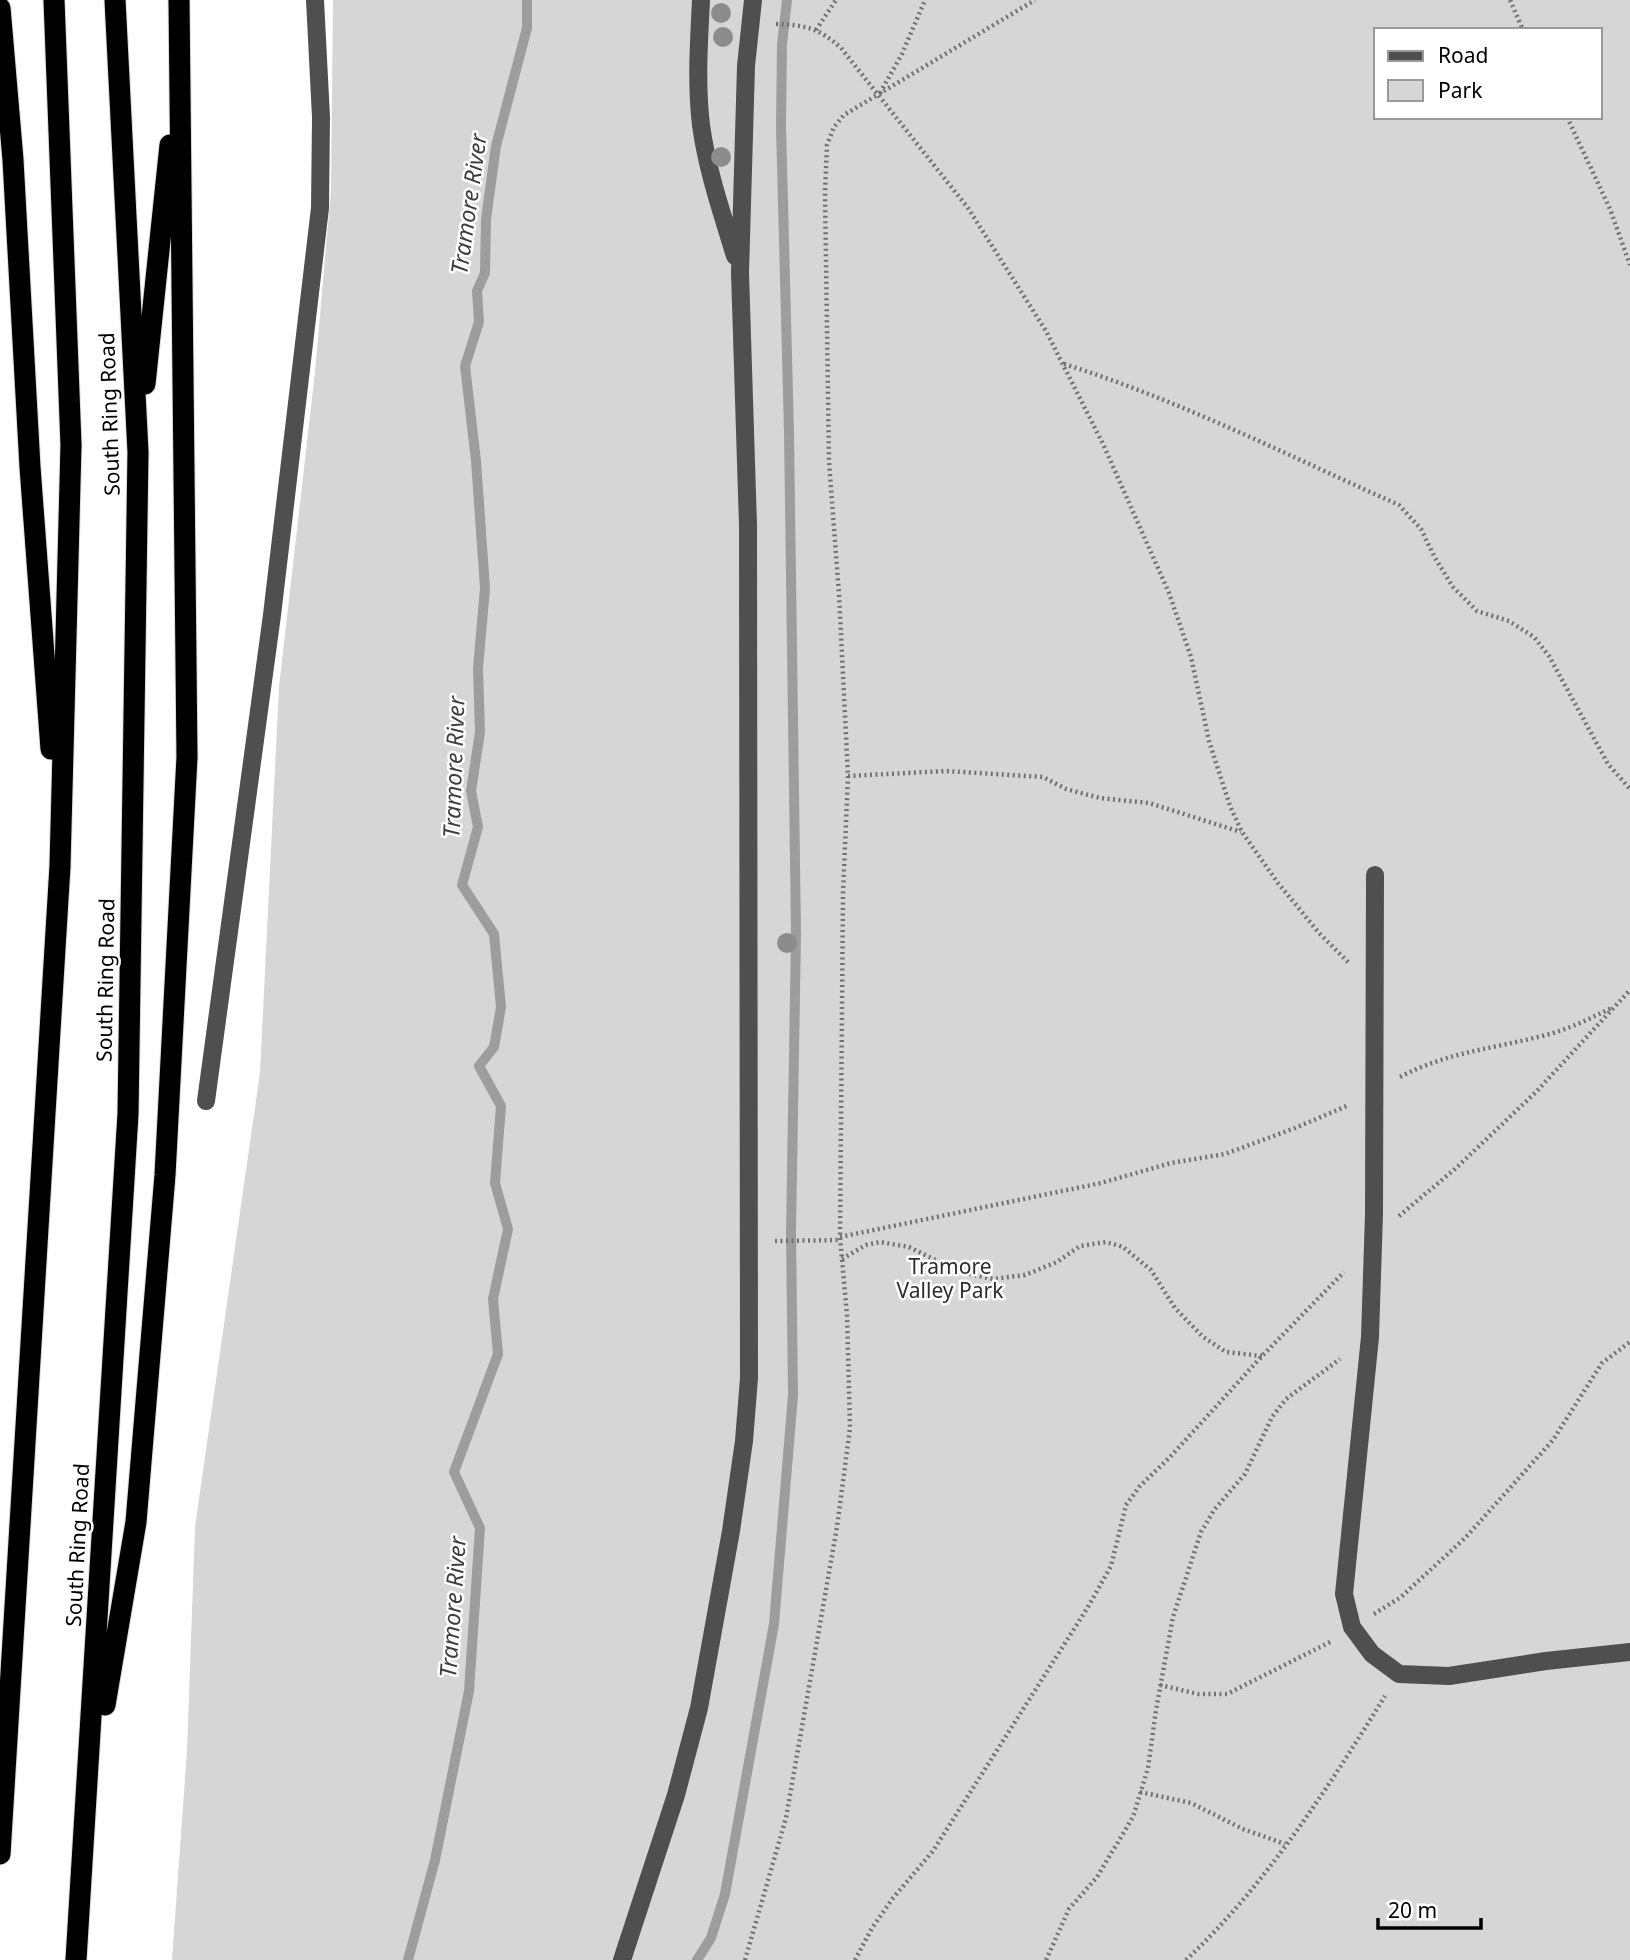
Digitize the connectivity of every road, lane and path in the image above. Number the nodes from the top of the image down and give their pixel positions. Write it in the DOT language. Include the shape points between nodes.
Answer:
graph roads {
  1 [pos="54,0"];
  2 [pos="116,0"];
  3 [pos="179,0"];
  4 [pos="315,0"];
  5 [pos="701,0"];
  6 [pos="753,0"];
  7 [pos="836,0"];
  8 [pos="925,0"];
  9 [pos="1035,0"];
  10 [pos="1510,0"];
  11 [pos="0,8"];
  12 [pos="770,23"];
  13 [pos="1522,28"];
  14 [pos="816,30"];
  15 [pos="181,42"];
  16 [pos="878,96"];
  17 [pos="1568,119"];
  18 [pos="1630,265"];
  19 [pos="740,273"];
  20 [pos="1064,364"];
  21 [pos="138,452"];
  22 [pos="848,776"];
  23 [pos="1630,789"];
  24 [pos="1242,832"];
  25 [pos="60,866"];
  26 [pos="1375,875"];
  27 [pos="1373,987"];
  28 [pos="1630,990"];
  29 [pos="1616,1005"];
  30 [pos="1374,1094"];
  31 [pos="206,1101"];
  32 [pos="840,1238"];
  33 [pos="777,1241"];
  34 [pos="1373,1241"];
  35 [pos="842,1259"];
  36 [pos="1370,1337"];
  37 [pos="1630,1342"];
  38 [pos="1262,1356"];
  39 [pos="1352,1627"];
  40 [pos="1630,1652"];
  41 [pos="1399,1674"];
  42 [pos="1160,1685"];
  43 [pos="1140,1792"];
  44 [pos="87,1809"];
  45 [pos="1285,1844"];
  46 [pos="0,1854"];
  47 [pos="76,1960"];
  48 [pos="622,1960"];
  49 [pos="745,1960"];
  50 [pos="855,1960"];
  51 [pos="1046,1960"];
  52 [pos="1186,1960"];
  1 -- 25 [label="highway, South Ring Road" via="71,445"];
  2 -- 21 [label="highway, South Ring Road"];
  3 -- 15 [label="highway"];
  4 -- 31 [label="lane" via="320,208 272,615"];
  5 -- 19 [label="lane" via="701,125 709,170"];
  6 -- 19 [label="lane" via="746,66"];
  7 -- 14 [label="path"];
  8 -- 16 [label="path"];
  9 -- 16 [label="path"];
  10 -- 13 [label="path"];
  11 -- 25 [label="highway"];
  12 -- 14 [label="path"];
  14 -- 16 [label="path" via="841,48"];
  15 -- 21 [label="highway"];
  15 -- 44 [label="highway" via="186,785 165,1175 136,1522"];
  16 -- 20 [label="path" via="968,208"];
  16 -- 22 [label="path" via="844,115 827,145 829,462"];
  17 -- 18 [label="path" via="1610,209"];
  19 -- 48 [label="lane" via="748,525 749,1378 731,1531 699,1708"];
  20 -- 23 [label="path" via="1169,402 1399,505 1421,529 1453,587 1477,611 1510,621 1542,646 1608,764"];
  20 -- 24 [label="path" via="1169,593 1191,657 1209,741"];
  21 -- 44 [label="highway, South Ring Road" via="128,1114"];
  22 -- 24 [label="path" via="947,771 1043,777 1066,789 1149,803"];
  22 -- 32 [label="path"];
  24 -- 27 [label="path" via="1319,933"];
  25 -- 46 [label="highway, South Ring Road"];
  26 -- 27 [label="lane"];
  27 -- 30 [label="lane"];
  28 -- 29 [label="path"];
  29 -- 30 [label="path" via="1543,1036 1432,1062"];
  29 -- 34 [label="path" via="1536,1092"];
  30 -- 32 [label="path" via="1225,1154"];
  30 -- 34 [label="lane"];
  32 -- 33 [label="path"];
  32 -- 35 [label="path"];
  34 -- 36 [label="lane"];
  34 -- 38 [label="path"];
  35 -- 38 [label="path" via="880,1242 909,1247 960,1272 993,1279 1025,1275 1080,1246 1106,1242 1123,1247 1151,1270 1175,1308 1203,1337 1226,1352"];
  35 -- 49 [label="path" via="850,1428 837,1527 786,1818"];
  36 -- 39 [label="lane" via="1344,1594"];
  36 -- 42 [label="path" via="1286,1399 1272,1417 1245,1474 1214,1510 1201,1532 1173,1617"];
  37 -- 39 [label="path" via="1602,1363 1553,1440 1466,1537 1401,1597"];
  38 -- 50 [label="path" via="1126,1505 1111,1566 1088,1607 933,1851 893,1898"];
  39 -- 41 [label="lane" via="1372,1654"];
  39 -- 42 [label="path" via="1227,1693 1198,1694"];
  40 -- 41 [label="lane" via="1449,1676"];
  41 -- 45 [label="path" via="1345,1761"];
  42 -- 43 [label="path"];
  43 -- 45 [label="path" via="1191,1803"];
  43 -- 51 [label="path" via="1127,1827 1097,1877 1069,1909"];
  44 -- 47 [label="highway, South Ring Road"];
  45 -- 52 [label="path"];
}
